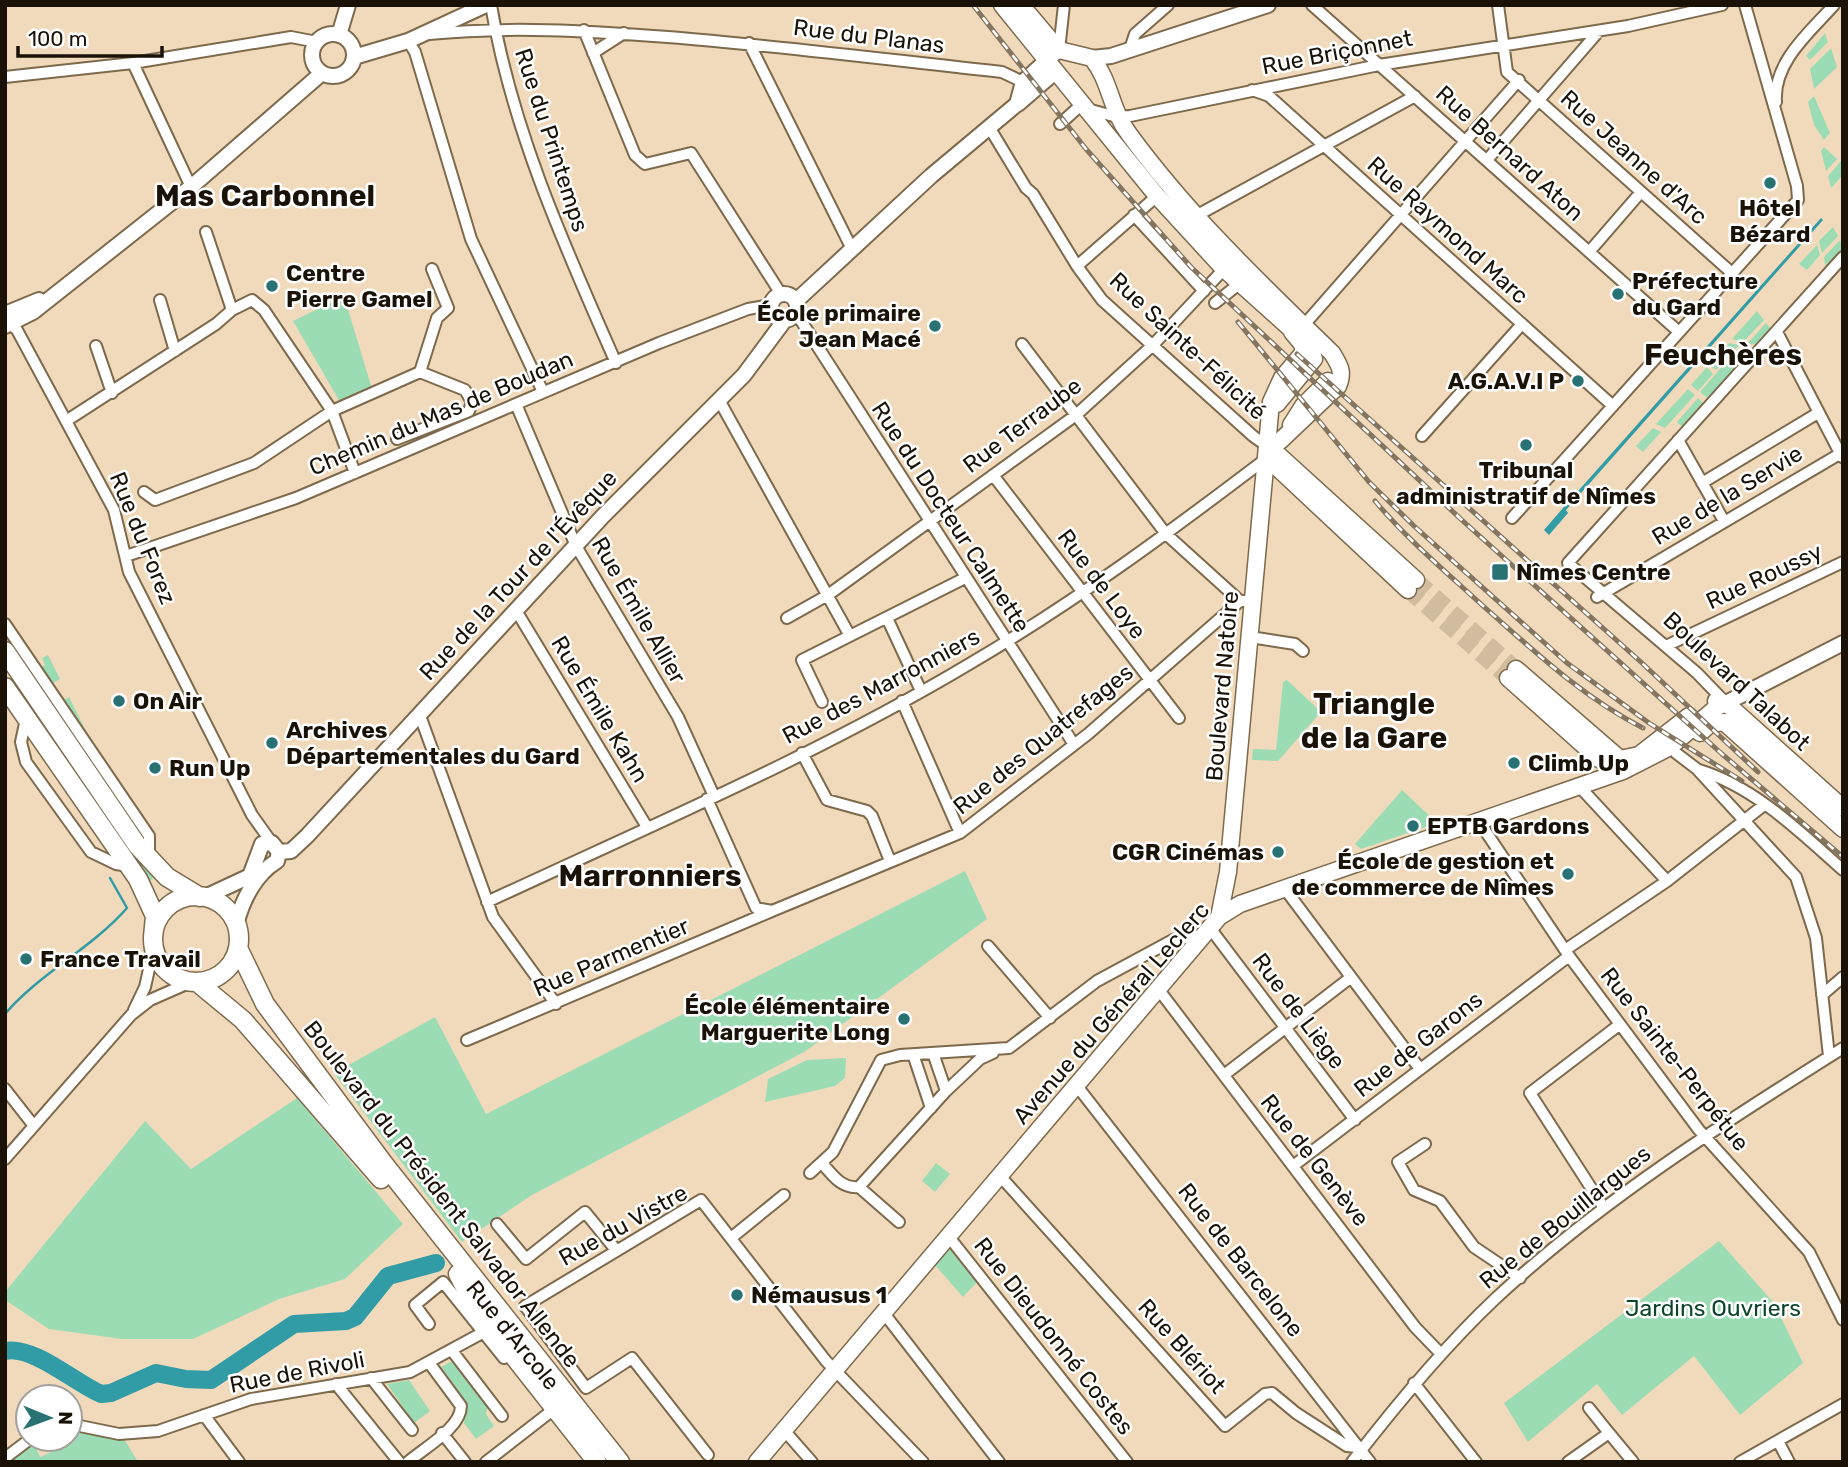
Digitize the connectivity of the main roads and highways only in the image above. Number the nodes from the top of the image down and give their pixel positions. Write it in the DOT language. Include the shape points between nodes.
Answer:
graph roads {
  1 [pos="1002,5"];
  2 [pos="1021,5"];
  3 [pos="1085,59"];
  4 [pos="1055,65"];
  5 [pos="1298,329"];
  6 [pos="1269,415"];
  7 [pos="1272,449"];
  8 [pos="1412,585"];
  9 [pos="5,651"];
  10 [pos="1512,674"];
  11 [pos="5,687"];
  12 [pos="1726,704"];
  13 [pos="1724,722"];
  14 [pos="1667,753"];
  15 [pos="1621,765"];
  16 [pos="1842,805"];
  17 [pos="1843,828"];
  18 [pos="203,897"];
  19 [pos="1211,927"];
  20 [pos="154,942"];
  21 [pos="238,948"];
  22 [pos="194,982"];
  23 [pos="609,1459"];
  24 [pos="628,1462"];
  25 [pos="757,1462"];
  1 -- 4 [label="main road"];
  2 -- 4 [label="main road"];
  3 -- 4 [label="main road"];
  3 -- 4 [label="main road"];
  3 -- 5 [label="main road" via="1107,83 1117,117 1194,217"];
  4 -- 5 [label="main road" via="1157,196 1224,269"];
  5 -- 6 [label="main road, Boulevard Natoire" via="1303,356 1281,380"];
  5 -- 6 [label="main road" via="1314,359"];
  5 -- 7 [label="main road" via="1332,353 1342,376 1338,386"];
  6 -- 7 [label="main road, Boulevard Natoire"];
  7 -- 8 [label="main road"];
  7 -- 19 [label="main road, Boulevard Natoire" via="1247,601 1250,637 1228,872"];
  9 -- 18 [label="main road" via="149,859 167,877"];
  10 -- 15 [label="main road" via="1599,759"];
  11 -- 20 [label="main road" via="129,866 152,906"];
  12 -- 14 [label="main road, Avenue du Général Leclerc"];
  12 -- 15 [label="main road" via="1709,699 1653,746"];
  12 -- 16 [label="main road, Boulevard Talabot"];
  13 -- 14 [label="main road, Avenue du Général Leclerc" via="1710,724"];
  13 -- 17 [label="main road, Boulevard Talabot"];
  14 -- 15 [label="main road, Avenue du Général Leclerc"];
  15 -- 19 [label="main road, Avenue du Général Leclerc" via="1578,785 1240,904"];
  18 -- 20 [label="main road" via="183,898 168,907 158,920"];
  18 -- 21 [label="main road" via="226,909 236,925"];
  19 -- 25 [label="main road, Avenue du Général Leclerc"];
  20 -- 22 [label="main road" via="166,969"];
  21 -- 22 [label="main road" via="223,972"];
  21 -- 23 [label="main road, Boulevard du Président Salvador Allende" via="265,1004"];
  22 -- 23 [label="main road, Boulevard du Président Salvador Allende" via="243,1020 382,1179"];
  23 -- 24 [label="main road"];
}
